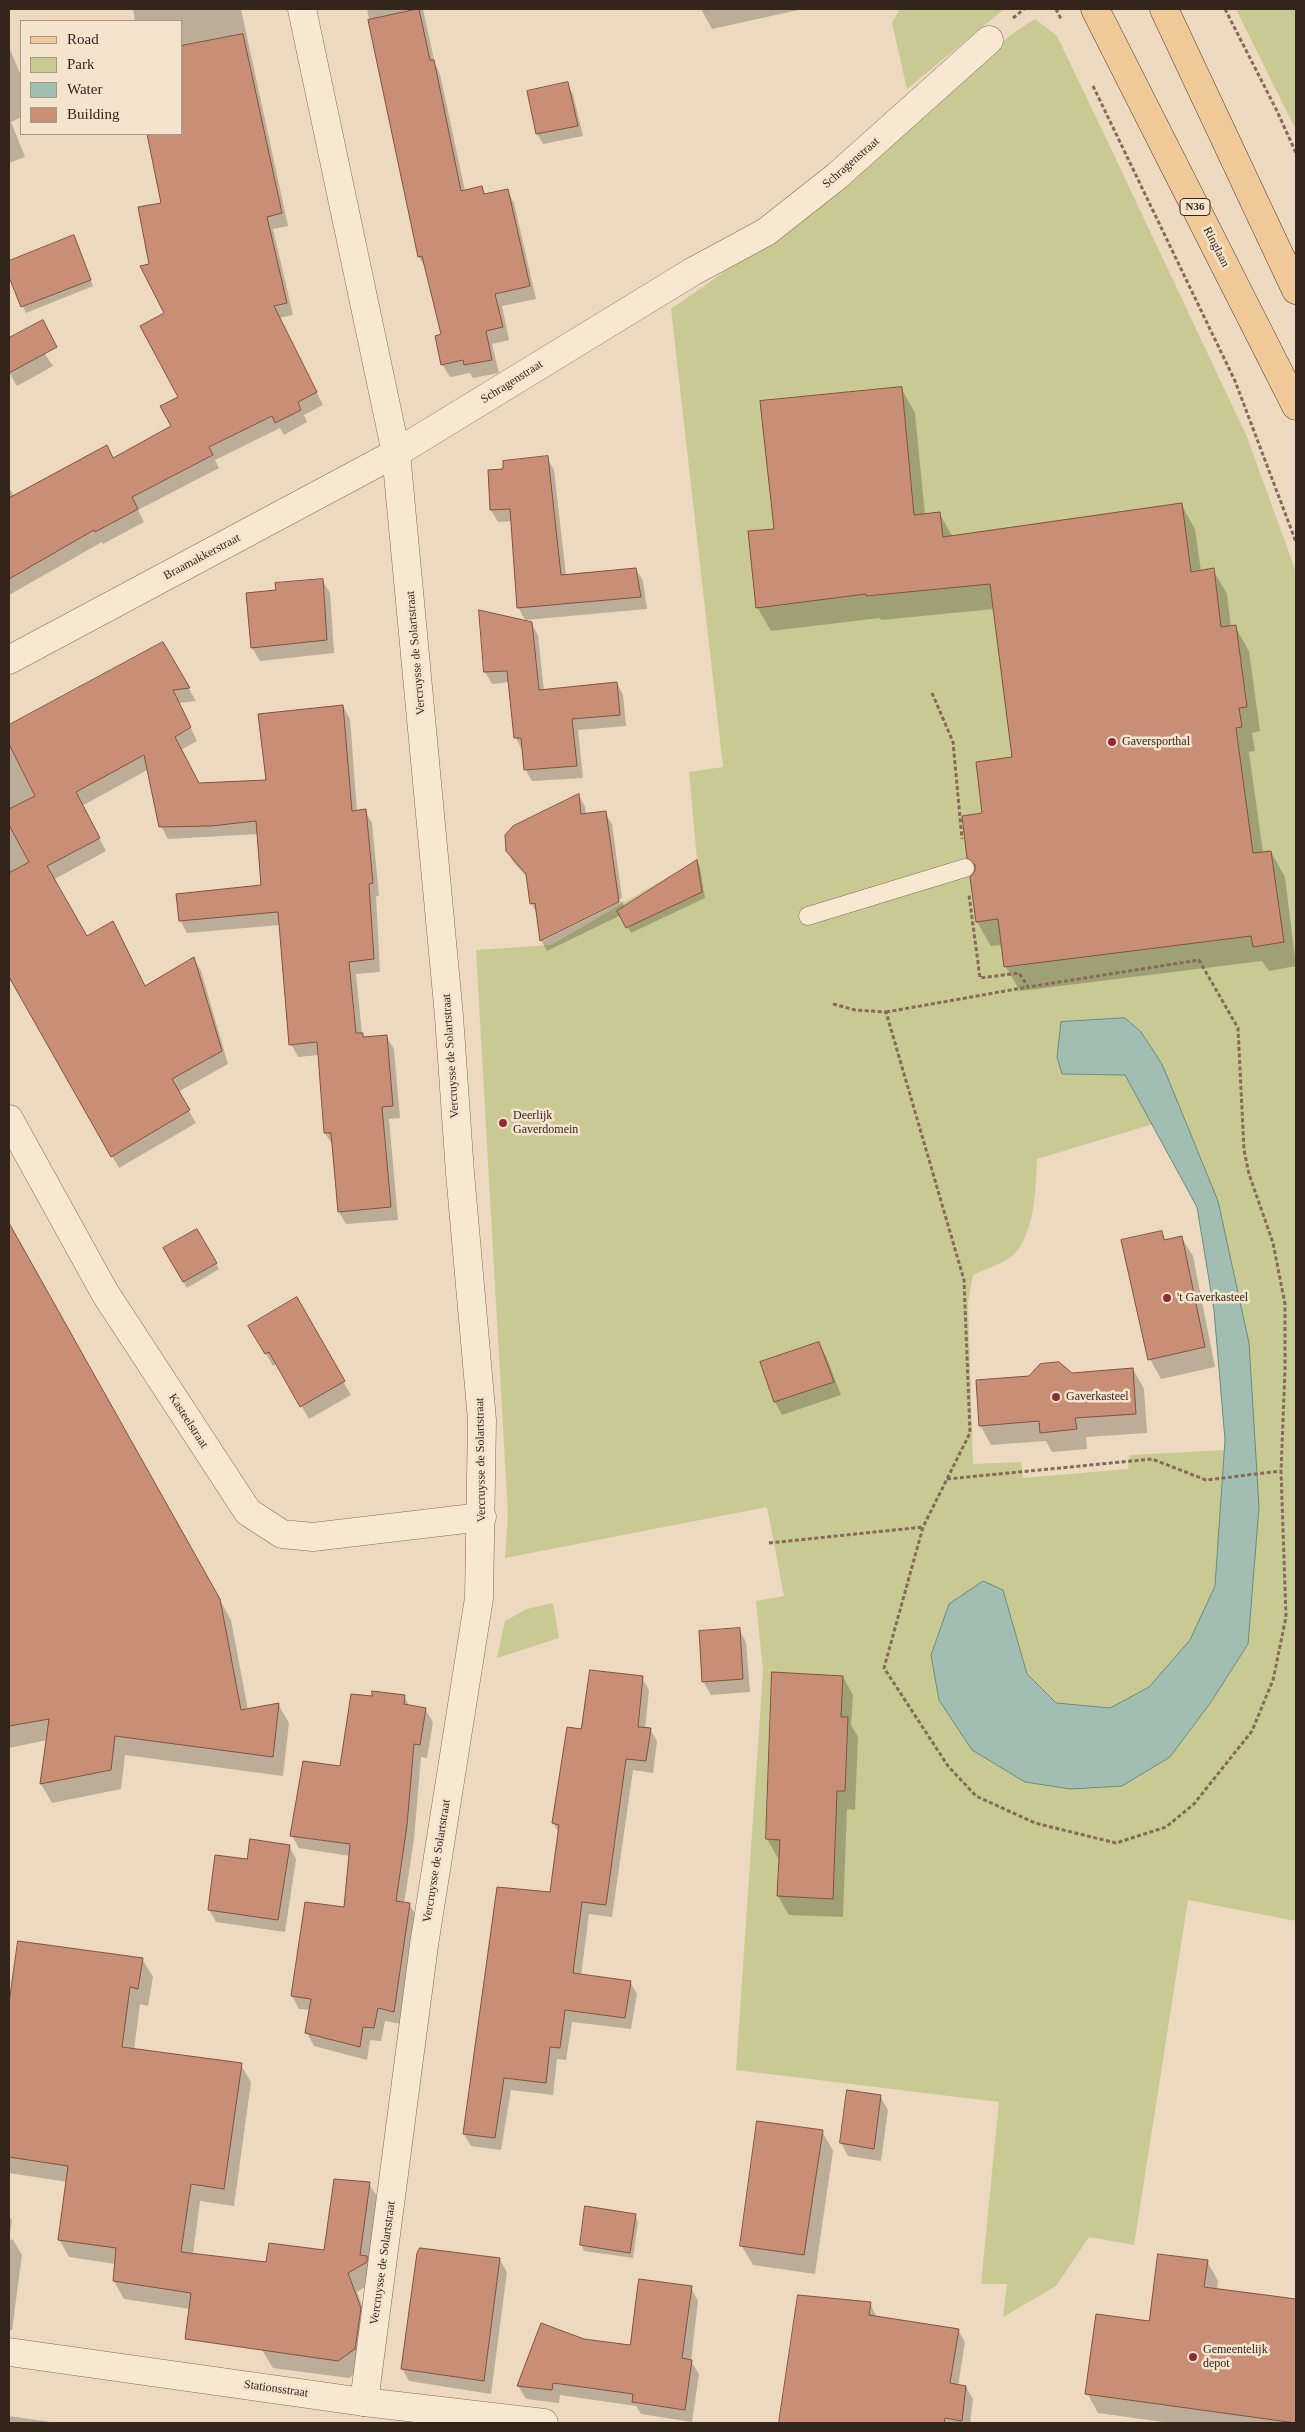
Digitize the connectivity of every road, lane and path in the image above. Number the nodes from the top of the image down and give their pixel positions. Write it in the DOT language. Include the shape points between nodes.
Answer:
graph roads {
  1 [pos="302,9"];
  2 [pos="1056,9"];
  3 [pos="1095,9"];
  4 [pos="1164,9"];
  5 [pos="1225,9"];
  6 [pos="1065,26"];
  7 [pos="989,40"];
  8 [pos="1090,80"];
  9 [pos="1296,153"];
  10 [pos="1296,290"];
  11 [pos="1296,406"];
  12 [pos="396,453"];
  13 [pos="1296,542"];
  14 [pos="9,660"];
  15 [pos="932,693"];
  16 [pos="965,868"];
  17 [pos="808,916"];
  18 [pos="1028,987"];
  19 [pos="833,1004"];
  20 [pos="886,1012"];
  21 [pos="9,1119"];
  22 [pos="1281,1471"];
  23 [pos="947,1479"];
  24 [pos="482,1516"];
  25 [pos="923,1527"];
  26 [pos="768,1543"];
  27 [pos="9,2352"];
  28 [pos="364,2402"];
  29 [pos="544,2423"];
  1 -- 12 [label="street"];
  2 -- 6 [label="path"];
  3 -- 11 [label="main road, Ringlaan / N36"];
  4 -- 10 [label="main road"];
  5 -- 9 [label="path"];
  7 -- 12 [label="street, Schragenstraat" via="837,176 766,232 692,272"];
  8 -- 13 [label="path" via="1235,381"];
  12 -- 14 [label="street, Braamakkerstraat"];
  12 -- 24 [label="street, Vercruysse de Solartstraat" via="447,996 482,1420"];
  15 -- 16 [label="path" via="953,742"];
  16 -- 17 [label="lane"];
  16 -- 18 [label="path" via="980,978 1019,973"];
  18 -- 20 [label="path"];
  18 -- 22 [label="path" via="1199,960 1238,1028 1244,1150 1273,1243 1285,1304 1286,1369"];
  19 -- 20 [label="path" via="855,1010"];
  20 -- 23 [label="path" via="964,1280 970,1433"];
  21 -- 24 [label="street, Kasteelstraat" via="106,1293 248,1512 282,1534 313,1537"];
  22 -- 23 [label="path" via="1206,1480 1152,1459"];
  22 -- 25 [label="path" via="1286,1618 1272,1680 1252,1731 1194,1804 1166,1827 1116,1843 1035,1823 976,1796 948,1766 884,1668"];
  23 -- 25 [label="path"];
  24 -- 28 [label="street, Vercruysse de Solartstraat" via="479,1598 424,1945"];
  25 -- 26 [label="path"];
  27 -- 28 [label="street, Stationsstraat"];
  28 -- 29 [label="street, Stationsstraat"];
}
